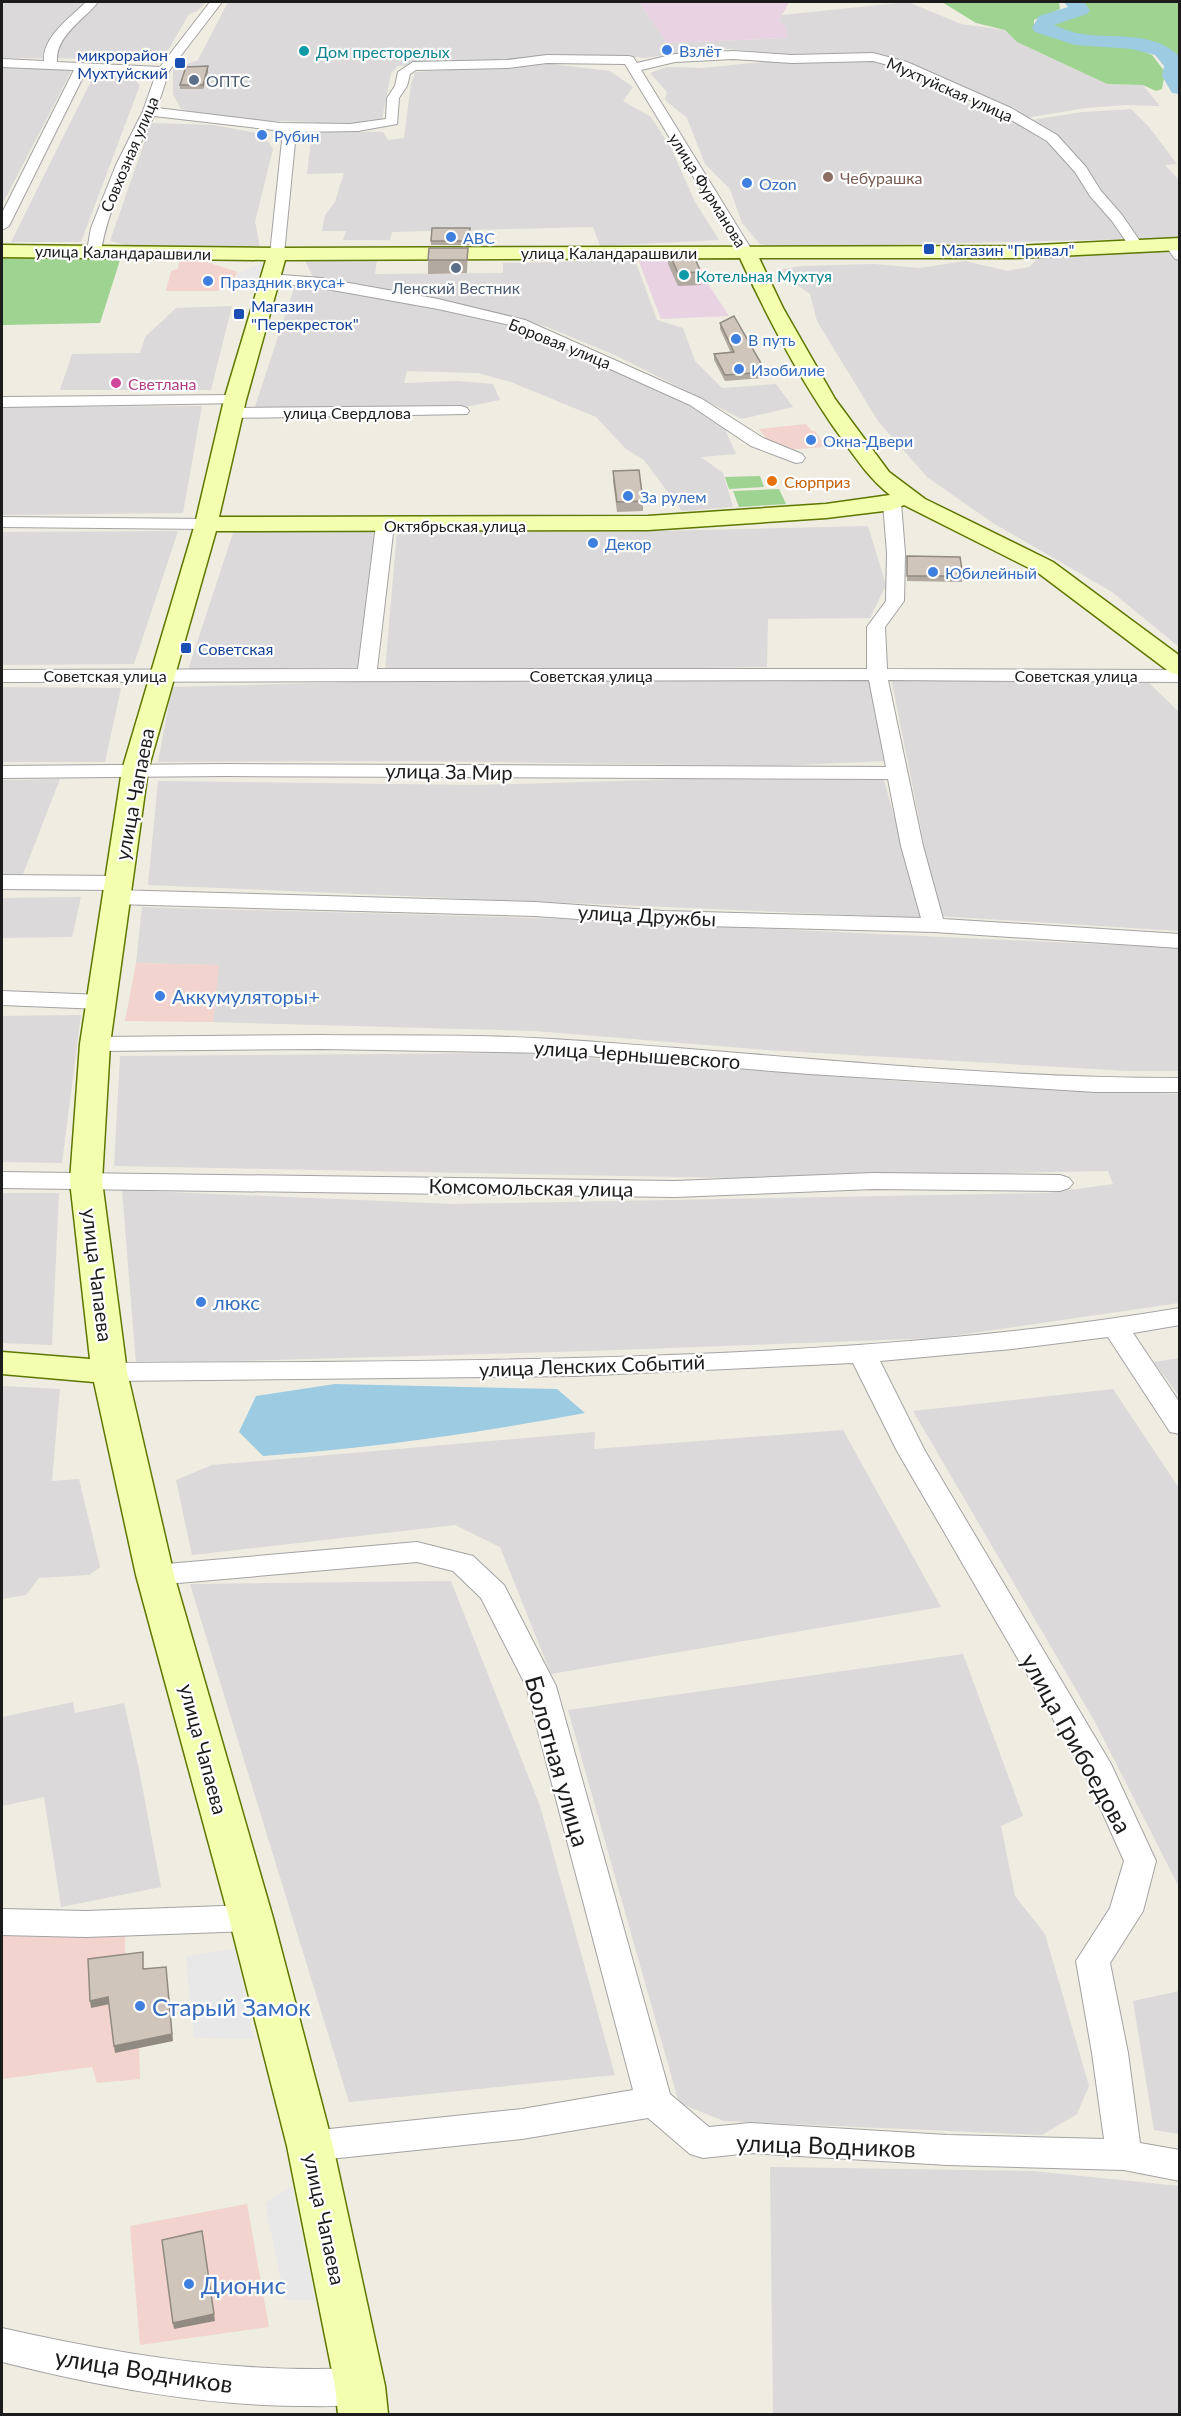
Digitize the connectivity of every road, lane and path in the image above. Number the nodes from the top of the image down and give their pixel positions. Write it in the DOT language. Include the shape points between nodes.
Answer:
graph roads {
  1 [pos="92,2"];
  2 [pos="216,2"];
  3 [pos="2,63"];
  4 [pos="51,64"];
  5 [pos="632,64"];
  6 [pos="82,66"];
  7 [pos="163,71"];
  8 [pos="150,111"];
  9 [pos="290,128"];
  10 [pos="2,226"];
  11 [pos="1137,247"];
  12 [pos="1177,248"];
  13 [pos="2,251"];
  14 [pos="93,251"];
  15 [pos="746,252"];
  16 [pos="273,266"];
  17 [pos="2,402"];
  18 [pos="234,407"];
  19 [pos="461,411"];
  20 [pos="796,458"];
  21 [pos="899,500"];
  22 [pos="2,522"];
  23 [pos="206,524"];
  24 [pos="385,525"];
  25 [pos="1179,668"];
  26 [pos="877,674"];
  27 [pos="161,675"];
  28 [pos="367,675"];
  29 [pos="2,676"];
  30 [pos="1179,676"];
  31 [pos="135,770"];
  32 [pos="2,772"];
  33 [pos="896,773"];
  34 [pos="2,882"];
  35 [pos="116,890"];
  36 [pos="934,925"];
  37 [pos="1179,941"];
  38 [pos="2,998"];
  39 [pos="101,1002"];
  40 [pos="94,1044"];
  41 [pos="1179,1085"];
  42 [pos="2,1180"];
  43 [pos="86,1181"];
  44 [pos="1060,1183"];
  45 [pos="1179,1316"];
  46 [pos="1116,1328"];
  47 [pos="863,1355"];
  48 [pos="2,1363"];
  49 [pos="110,1372"];
  50 [pos="1179,1425"];
  51 [pos="155,1575"];
  52 [pos="251,1918"];
  53 [pos="2,1922"];
  54 [pos="654,2102"];
  55 [pos="310,2146"];
  56 [pos="1124,2156"];
  57 [pos="1179,2166"];
  58 [pos="2,2344"];
  59 [pos="361,2400"];
  1 -- 4 [label="street" via="72,20 53,47"];
  2 -- 7 [label="street, Совхозная улица"];
  3 -- 4 [label="street"];
  4 -- 6 [label="street"];
  5 -- 9 [label="street, Мухтуйская улица" via="547,59 413,66 404,72 393,98 392,121 375,127"];
  5 -- 11 [label="street, Мухтуйская улица" via="733,55 792,59 873,57 903,65 1006,111 1052,138 1082,170"];
  5 -- 15 [label="street, улица Фурманова"];
  6 -- 7 [label="street"];
  6 -- 10 [label="street"];
  7 -- 8 [label="street, Совхозная улица"];
  8 -- 9 [label="street"];
  8 -- 14 [label="street, Совхозная улица" via="123,165"];
  9 -- 16 [label="street, улица Чапаева"];
  11 -- 12 [label="main road, улица Каландарашвили"];
  11 -- 15 [label="main road, улица Каландарашвили" via="1016,252"];
  13 -- 14 [label="main road, улица Каландарашвили"];
  14 -- 16 [label="main road, улица Каландарашвили"];
  15 -- 16 [label="main road, улица Каландарашвили"];
  15 -- 21 [label="main road, улица Фурманова" via="825,400"];
  16 -- 18 [label="main road, улица Чапаева"];
  16 -- 20 [label="street, Боровая улица" via="321,283 519,323 696,402 757,442"];
  17 -- 18 [label="street, улица Свердлова"];
  18 -- 19 [label="street, улица Свердлова"];
  18 -- 23 [label="main road, улица Чапаева"];
  21 -- 24 [label="main road, Октябрьская улица" via="826,511 648,523"];
  21 -- 25 [label="main road, улица Фурманова" via="1045,567"];
  21 -- 26 [label="street" via="895,601 876,627"];
  22 -- 23 [label="street, Октябрьская улица"];
  23 -- 24 [label="main road, Октябрьская улица"];
  23 -- 27 [label="main road, улица Чапаева"];
  24 -- 28 [label="street"];
  26 -- 28 [label="street, Советская улица"];
  26 -- 30 [label="street, Советская улица"];
  26 -- 33 [label="street"];
  27 -- 28 [label="street, Советская улица"];
  27 -- 29 [label="street, Советская улица"];
  27 -- 31 [label="main road, улица Чапаева"];
  31 -- 32 [label="street, улица За Мир"];
  31 -- 33 [label="street, улица За Мир"];
  31 -- 35 [label="main road, улица Чапаева"];
  33 -- 36 [label="street"];
  34 -- 35 [label="street, улица Дружбы"];
  35 -- 36 [label="street, улица Дружбы" via="664,918"];
  35 -- 39 [label="main road, улица Чапаева"];
  36 -- 37 [label="street, улица Дружбы"];
  38 -- 39 [label="street"];
  39 -- 40 [label="main road, улица Чапаева"];
  40 -- 41 [label="street, улица Чернышевского" via="550,1046 833,1069 1096,1085"];
  40 -- 43 [label="main road, улица Чапаева"];
  42 -- 43 [label="street, Комсомольская улица"];
  43 -- 44 [label="street, Комсомольская улица" via="675,1189 873,1181"];
  43 -- 49 [label="main road, улица Чапаева"];
  45 -- 46 [label="street, улица Ленских Событий"];
  46 -- 47 [label="street, улица Ленских Событий"];
  46 -- 50 [label="street"];
  47 -- 49 [label="street, улица Ленских Событий" via="599,1367"];
  47 -- 56 [label="street, улица Грибоедова" via="911,1451 1100,1772 1140,1861 1126,1911 1093,1961"];
  48 -- 49 [label="main road, улица Ленских Событий"];
  49 -- 51 [label="main road, улица Чапаева"];
  51 -- 52 [label="main road, улица Чапаева"];
  51 -- 54 [label="street, Болотная улица" via="417,1552 463,1563 493,1592 541,1686"];
  52 -- 53 [label="street" via="86,1924"];
  52 -- 55 [label="main road, улица Чапаева"];
  54 -- 55 [label="street" via="522,2124"];
  54 -- 56 [label="street, улица Водников" via="703,2143 750,2138"];
  55 -- 59 [label="main road, улица Чапаева"];
  56 -- 57 [label="street, улица Водников"];
  58 -- 59 [label="street, улица Водников" via="73,2362 198,2383 314,2390"];
}
